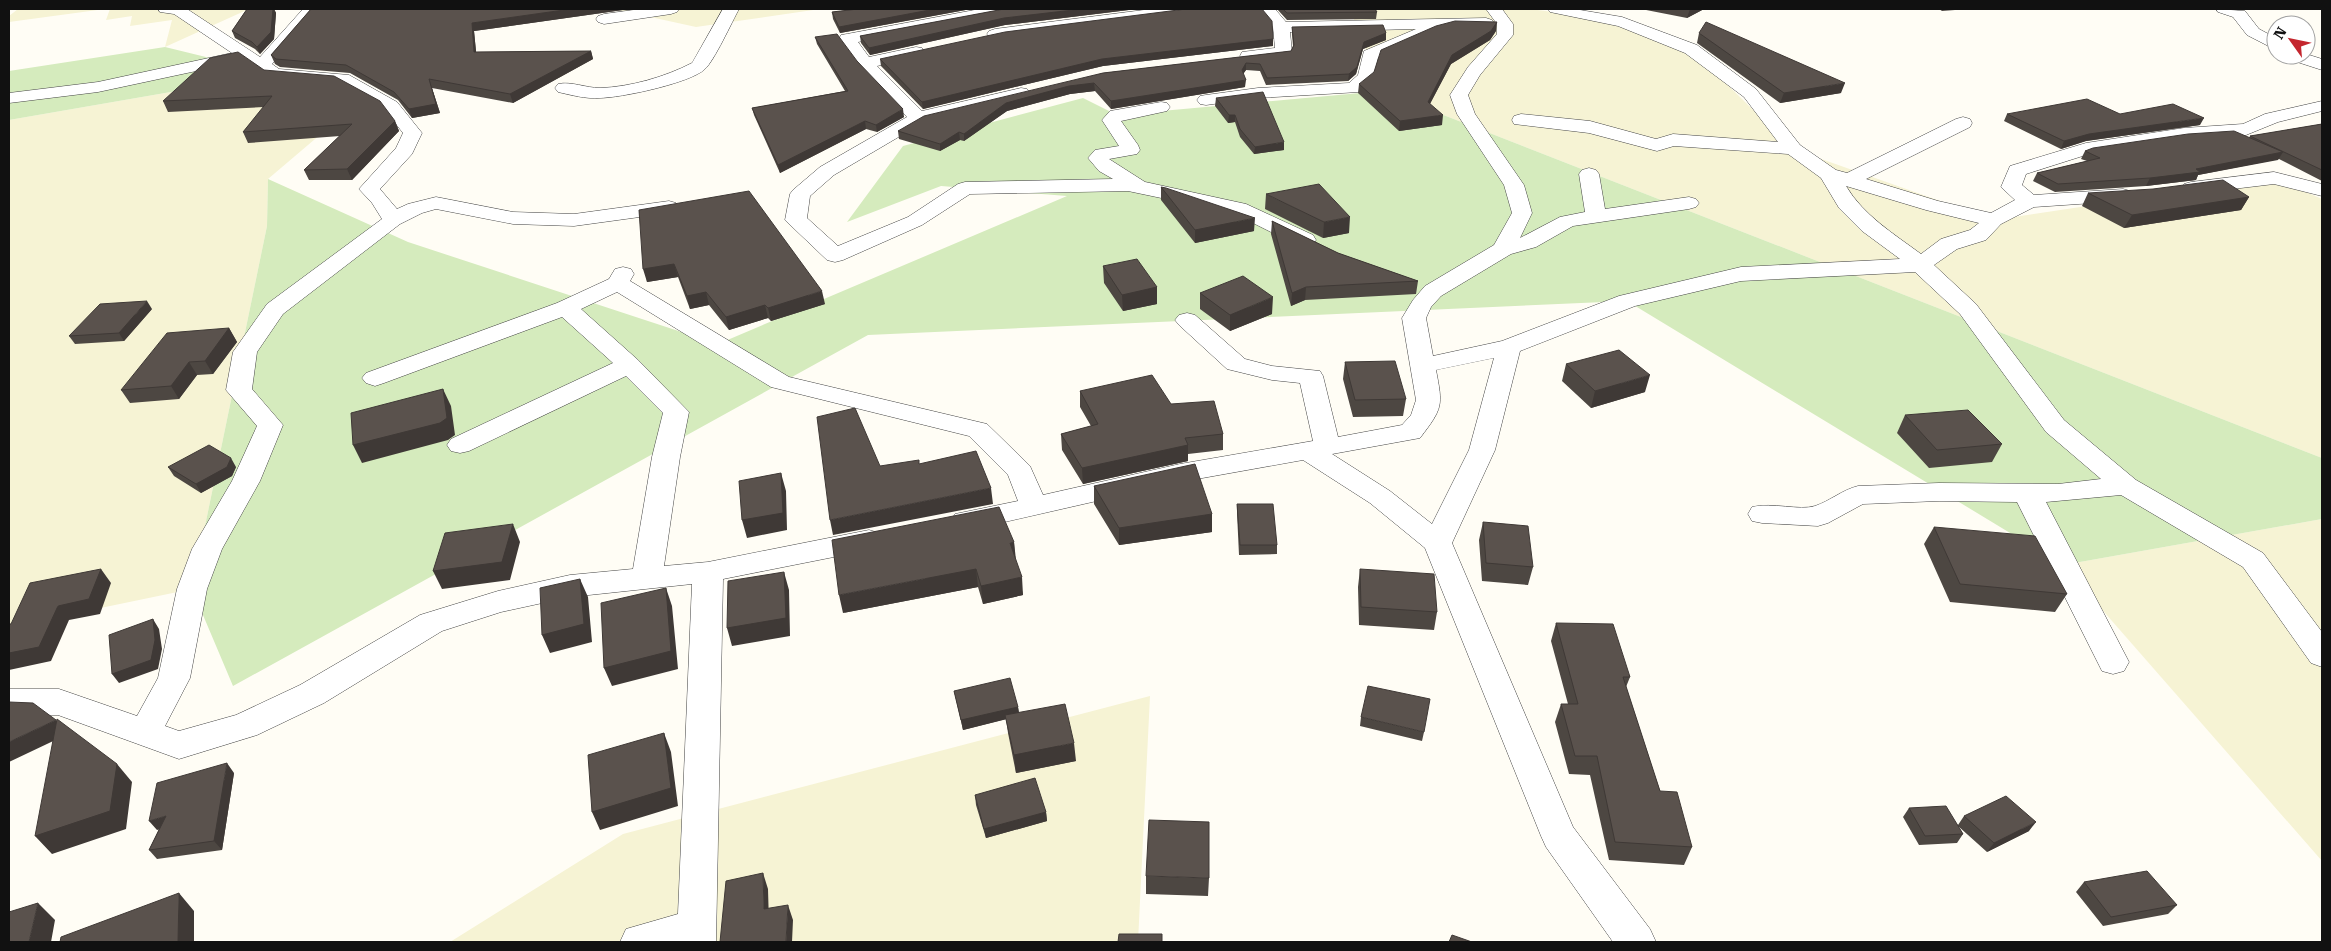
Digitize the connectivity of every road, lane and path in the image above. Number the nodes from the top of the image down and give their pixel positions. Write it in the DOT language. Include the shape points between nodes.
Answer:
graph roads {
  1 [pos="166,9"];
  2 [pos="311,9"];
  3 [pos="671,9"];
  4 [pos="731,9"];
  5 [pos="1004,9"];
  6 [pos="1186,9"];
  7 [pos="1267,9"];
  8 [pos="1556,9"];
  9 [pos="2224,9"];
  10 [pos="1500,16"];
  11 [pos="604,19"];
  12 [pos="1450,22"];
  13 [pos="1361,25"];
  14 [pos="1281,27"];
  15 [pos="977,38"];
  16 [pos="2266,39"];
  17 [pos="930,48"];
  18 [pos="1370,55"];
  19 [pos="255,59"];
  20 [pos="865,63"];
  21 [pos="564,88"];
  22 [pos="1038,89"];
  23 [pos="1258,93"];
  24 [pos="9,98"];
  25 [pos="1206,100"];
  26 [pos="2322,106"];
  27 [pos="1161,107"];
  28 [pos="918,118"];
  29 [pos="1521,120"];
  30 [pos="1963,123"];
  31 [pos="1793,149"];
  32 [pos="1589,174"];
  33 [pos="1829,174"];
  34 [pos="1850,180"];
  35 [pos="1138,187"];
  36 [pos="2176,190"];
  37 [pos="2322,190"];
  38 [pos="2136,194"];
  39 [pos="2028,201"];
  40 [pos="1689,203"];
  41 [pos="668,207"];
  42 [pos="1596,216"];
  43 [pos="393,220"];
  44 [pos="1994,220"];
  45 [pos="1319,246"];
  46 [pos="1503,249"];
  47 [pos="1921,265"];
  48 [pos="565,308"];
  49 [pos="1187,320"];
  50 [pos="1509,347"];
  51 [pos="629,365"];
  52 [pos="1422,366"];
  53 [pos="375,378"];
  54 [pos="460,445"];
  55 [pos="1317,448"];
  56 [pos="2126,486"];
  57 [pos="2027,493"];
  58 [pos="1034,507"];
  59 [pos="1762,514"];
  60 [pos="938,526"];
  61 [pos="890,535"];
  62 [pos="1437,543"];
  63 [pos="708,572"];
  64 [pos="647,577"];
  65 [pos="2322,655"];
  66 [pos="2113,662"];
  67 [pos="9,702"];
  68 [pos="146,731"];
  69 [pos="697,934"];
  70 [pos="640,942"];
  71 [pos="1636,942"];
  1 -- 19 [label="street" via="178,10"];
  2 -- 19 [label="street"];
  3 -- 11 [label="street"];
  4 -- 21 [label="street" via="699,66 690,72 601,93"];
  5 -- 20 [label="street" via="847,39"];
  6 -- 15 [label="street"];
  7 -- 14 [label="street"];
  8 -- 31 [label="street" via="1622,22 1691,49 1750,93"];
  9 -- 16 [label="street" via="2239,14 2253,32"];
  10 -- 12 [label="street"];
  10 -- 46 [label="street" via="1507,30 1505,35 1468,79 1459,95 1466,114 1514,185 1522,213"];
  12 -- 13 [label="street"];
  12 -- 18 [label="street"];
  13 -- 14 [label="street"];
  13 -- 18 [label="street"];
  14 -- 23 [label="street" via="1284,52 1239,57 1247,60"];
  17 -- 20 [label="street"];
  18 -- 23 [label="street" via="1366,78 1353,88"];
  19 -- 24 [label="street" via="98,87"];
  19 -- 43 [label="street" via="274,74 342,79 391,106 414,134 405,150 369,189 380,199"];
  20 -- 28 [label="street"];
  22 -- 28 [label="street"];
  23 -- 25 [label="street"];
  26 -- 39 [label="street" via="2272,118 2246,129 2086,148 2017,170 2012,187"];
  27 -- 35 [label="street" via="1111,120 1128,142 1130,150 1102,154 1098,158 1108,169"];
  28 -- 35 [label="street" via="827,171 800,194 796,220 835,255 915,221 965,188"];
  29 -- 31 [label="street" via="1590,127 1657,145 1673,140"];
  30 -- 34 [label="street"];
  31 -- 33 [label="street"];
  32 -- 42 [label="street"];
  33 -- 34 [label="street"];
  33 -- 47 [label="street" via="1846,204"];
  34 -- 44 [label="street" via="1933,206"];
  35 -- 45 [label="street" via="1239,208"];
  36 -- 37 [label="street" via="2274,178"];
  38 -- 39 [label="street"];
  39 -- 44 [label="street"];
  40 -- 42 [label="street"];
  41 -- 43 [label="street" via="574,220 513,218 436,203 415,208"];
  42 -- 46 [label="street" via="1567,221 1528,242"];
  43 -- 68 [label="street" via="275,309 245,352 239,390 270,425 246,481 207,549 192,589 174,678"];
  44 -- 47 [label="street" via="1978,235 1949,244"];
  46 -- 52 [label="street" via="1424,288 1414,318"];
  47 -- 50 [label="street" via="1741,274 1627,301"];
  47 -- 56 [label="street" via="1968,308 2055,426"];
  48 -- 51 [label="street"];
  48 -- 53 [label="street"];
  48 -- 58 [label="street" via="621,279 780,382 978,430 1020,472"];
  49 -- 55 [label="street" via="1236,364 1272,373 1311,376"];
  50 -- 52 [label="street"];
  50 -- 62 [label="street" via="1482,450"];
  51 -- 54 [label="street"];
  51 -- 64 [label="street" via="676,412"];
  52 -- 55 [label="street" via="1429,400 1423,418 1410,432"];
  55 -- 58 [label="street" via="1180,473"];
  55 -- 62 [label="street"];
  56 -- 57 [label="street"];
  56 -- 65 [label="street" via="2253,560"];
  57 -- 59 [label="street" via="1858,495 1818,516"];
  57 -- 66 [label="street"];
  58 -- 60 [label="street"];
  61 -- 63 [label="street"];
  62 -- 71 [label="street" via="1559,836"];
  63 -- 64 [label="street"];
  63 -- 69 [label="street"];
  64 -- 68 [label="street" via="570,586 498,602 431,623 312,694 245,726 179,745"];
  67 -- 68 [label="street" via="59,702"];
  69 -- 70 [label="street"];
}
